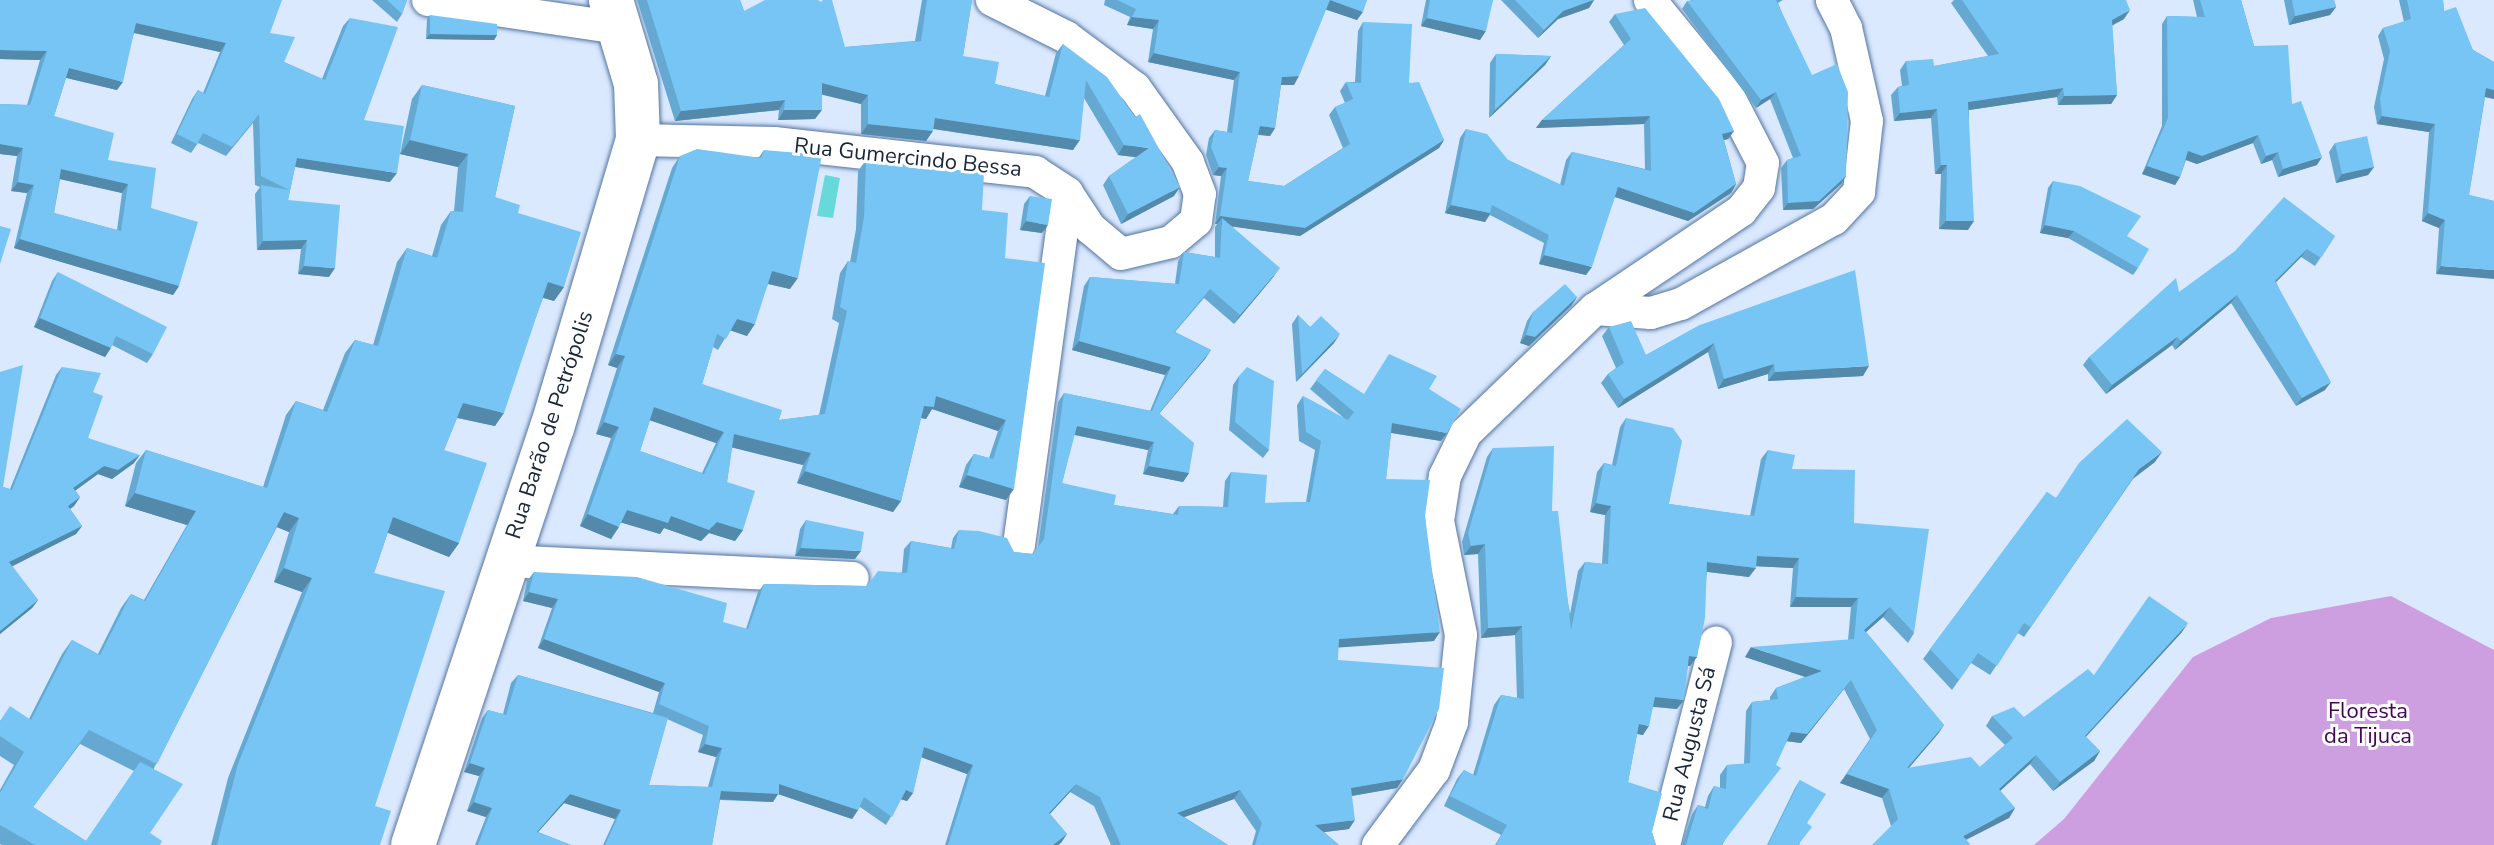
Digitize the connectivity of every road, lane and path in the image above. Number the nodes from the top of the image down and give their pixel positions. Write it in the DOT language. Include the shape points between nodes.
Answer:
graph roads {
  1 [pos="428,0"];
  2 [pos="992,0"];
  3 [pos="1650,0"];
  4 [pos="1832,0"];
  5 [pos="601,12"];
  6 [pos="638,140"];
  7 [pos="1067,193"];
  8 [pos="1595,309"];
  9 [pos="1019,545"];
  10 [pos="506,561"];
  11 [pos="853,578"];
  12 [pos="1716,643"];
  13 [pos="413,845"];
  14 [pos="1378,845"];
  15 [pos="1664,845"];
  1 -- 5 [label="street"];
  2 -- 7 [label="street, Rua Gumercindo Bessa" via="1066,37 1135,88 1188,162 1200,194 1196,221 1171,242 1121,254 1090,228"];
  3 -- 8 [label="street" via="1729,97 1763,163 1759,188 1741,211"];
  4 -- 8 [label="street" via="1846,28 1867,121 1859,192 1834,219 1681,304 1651,313"];
  5 -- 6 [label="street, Rua Barão de Petrópolis" via="636,84"];
  6 -- 7 [label="street, Rua Gumercindo Bessa" via="774,143 1035,172"];
  6 -- 10 [label="street, Rua Barão de Petrópolis"];
  7 -- 9 [label="street"];
  8 -- 14 [label="street" via="1466,433 1445,476 1438,521 1461,635 1452,722 1434,770"];
  10 -- 11 [label="street"];
  10 -- 13 [label="street, Rua Barão de Petrópolis"];
  12 -- 15 [label="street, Rua Augusta Sá"];
}
